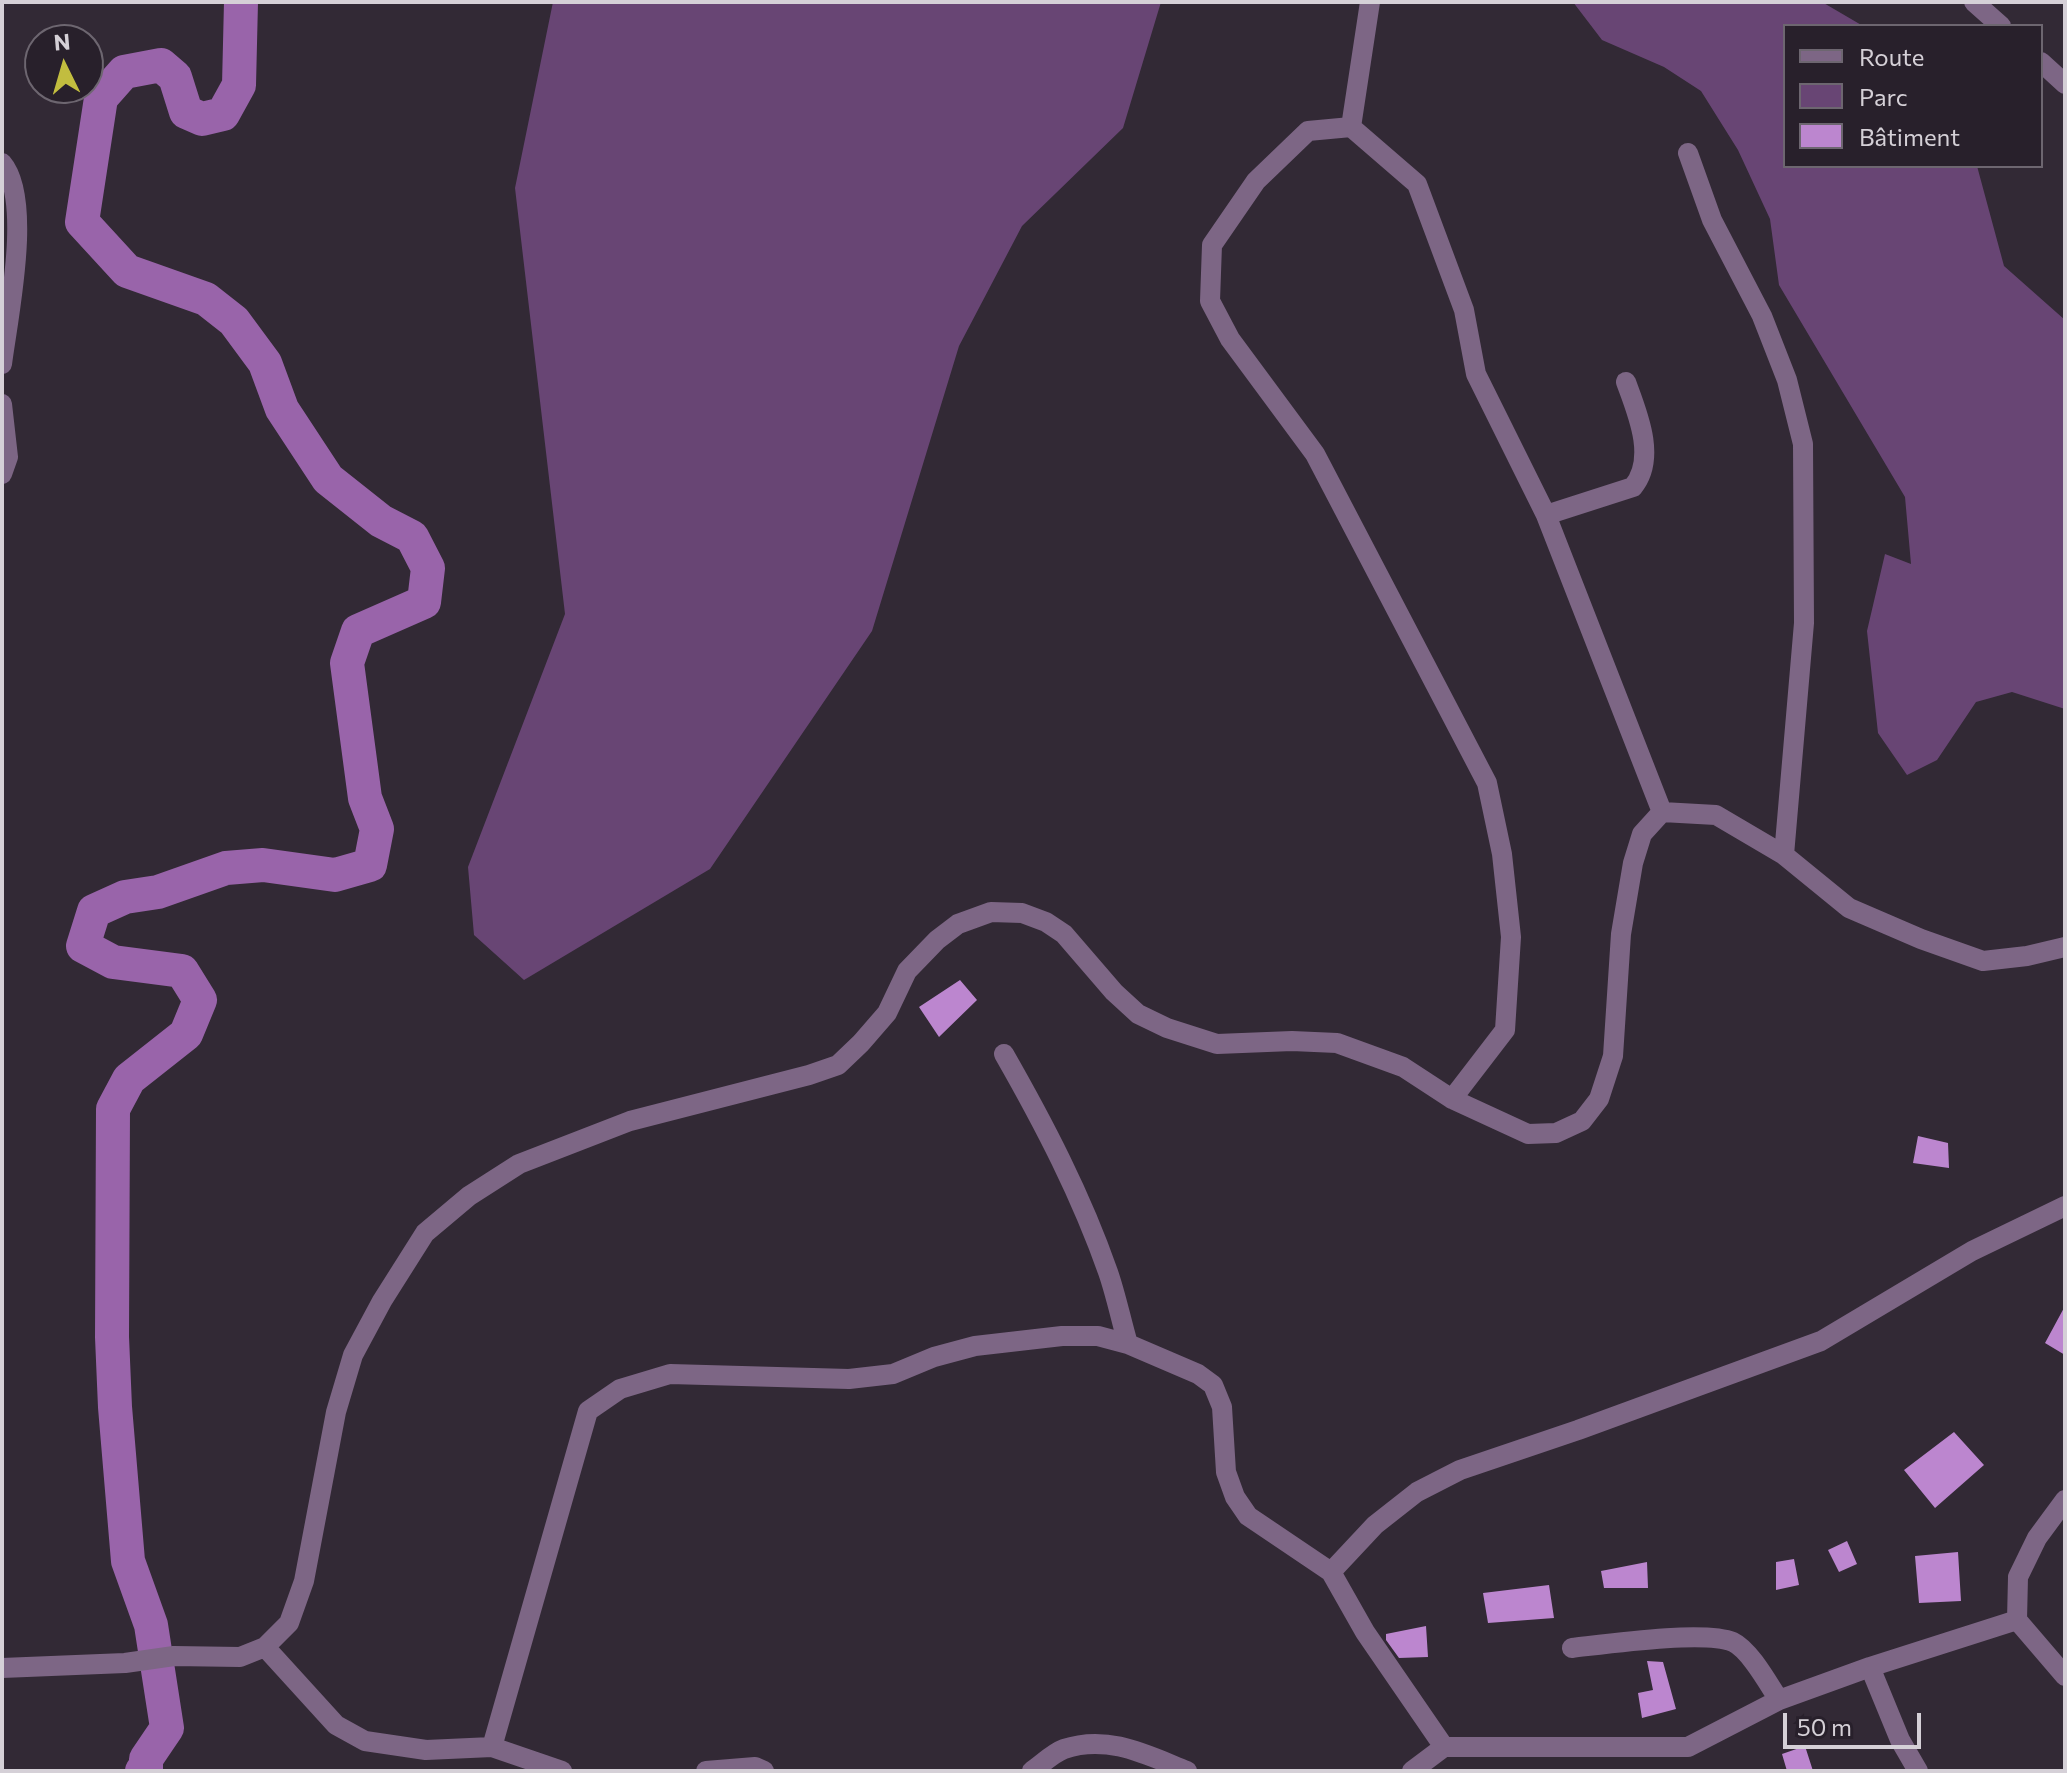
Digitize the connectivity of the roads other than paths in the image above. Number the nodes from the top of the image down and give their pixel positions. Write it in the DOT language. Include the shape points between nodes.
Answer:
graph roads {
  1 [pos="1370,2"];
  2 [pos="1974,2"];
  3 [pos="1999,24"];
  4 [pos="2043,64"];
  5 [pos="2065,84"];
  6 [pos="1351,127"];
  7 [pos="1688,153"];
  8 [pos="2,163"];
  9 [pos="2,364"];
  10 [pos="1626,382"];
  11 [pos="2,404"];
  12 [pos="2,474"];
  13 [pos="1546,515"];
  14 [pos="1662,812"];
  15 [pos="1784,855"];
  16 [pos="2065,947"];
  17 [pos="1004,1054"];
  18 [pos="1452,1099"];
  19 [pos="2065,1206"];
  20 [pos="1128,1344"];
  21 [pos="2065,1500"];
  22 [pos="1331,1572"];
  23 [pos="2017,1620"];
  24 [pos="265,1647"];
  25 [pos="1572,1648"];
  26 [pos="1870,1667"];
  27 [pos="2,1668"];
  28 [pos="2065,1676"];
  29 [pos="1779,1700"];
  30 [pos="492,1747"];
  31 [pos="1444,1747"];
  32 [pos="562,1771"];
  33 [pos="706,1771"];
  34 [pos="764,1771"];
  35 [pos="1032,1771"];
  36 [pos="1187,1771"];
  37 [pos="1412,1771"];
  38 [pos="1918,1771"];
  1 -- 6 [label="street"];
  2 -- 3 [label="street"];
  4 -- 5 [label="street"];
  6 -- 13 [label="street" via="1417,184 1464,310 1476,374"];
  6 -- 18 [label="street" via="1308,131 1256,181 1212,245 1210,301 1230,339 1315,454 1487,783 1511,937 1505,1030"];
  7 -- 15 [label="street" via="1712,220 1772,341 1803,444 1804,623"];
  8 -- 9 [label="street" via="13,182 19,223"];
  10 -- 13 [label="street" via="1645,435 1640,479 1633,487"];
  11 -- 12 [label="street" via="8,457"];
  13 -- 14 [label="street"];
  14 -- 15 [label="street" via="1716,815"];
  14 -- 18 [label="street" via="1642,834 1633,863 1621,934 1613,1056 1599,1099 1582,1121 1556,1133 1528,1134"];
  15 -- 16 [label="street" via="1849,908 1983,961"];
  17 -- 20 [label="street" via="1050,1135 1088,1220"];
  18 -- 24 [label="street" via="1403,1067 1337,1043 1217,1044 1167,1028 1138,1014 1064,934 1022,913 991,912 958,924 907,971 887,1013 838,1065 630,1121 519,1164 425,1233 353,1355 336,1412 304,1581 289,1623"];
  19 -- 22 [label="street" via="1972,1251 1821,1341 1460,1470 1417,1492 1375,1525"];
  20 -- 22 [label="street" via="1213,1385 1222,1407 1226,1472 1235,1497 1248,1516"];
  20 -- 30 [label="street" via="1098,1336 1062,1336 975,1346 893,1374 849,1379 670,1374 620,1389 588,1411"];
  21 -- 23 [label="street" via="2037,1538 2018,1577"];
  22 -- 31 [label="street"];
  23 -- 26 [label="street"];
  23 -- 28 [label="street"];
  24 -- 27 [label="street" via="240,1657 174,1656"];
  24 -- 30 [label="street" via="336,1725 365,1741 426,1750"];
  25 -- 29 [label="street" via="1711,1638 1735,1643"];
  26 -- 29 [label="street"];
  26 -- 38 [label="street"];
  29 -- 31 [label="street" via="1688,1747"];
  30 -- 32 [label="street"];
  31 -- 37 [label="street"];
  33 -- 34 [label="street"];
  35 -- 36 [label="street" via="1062,1750 1095,1743 1122,1745"];
}
